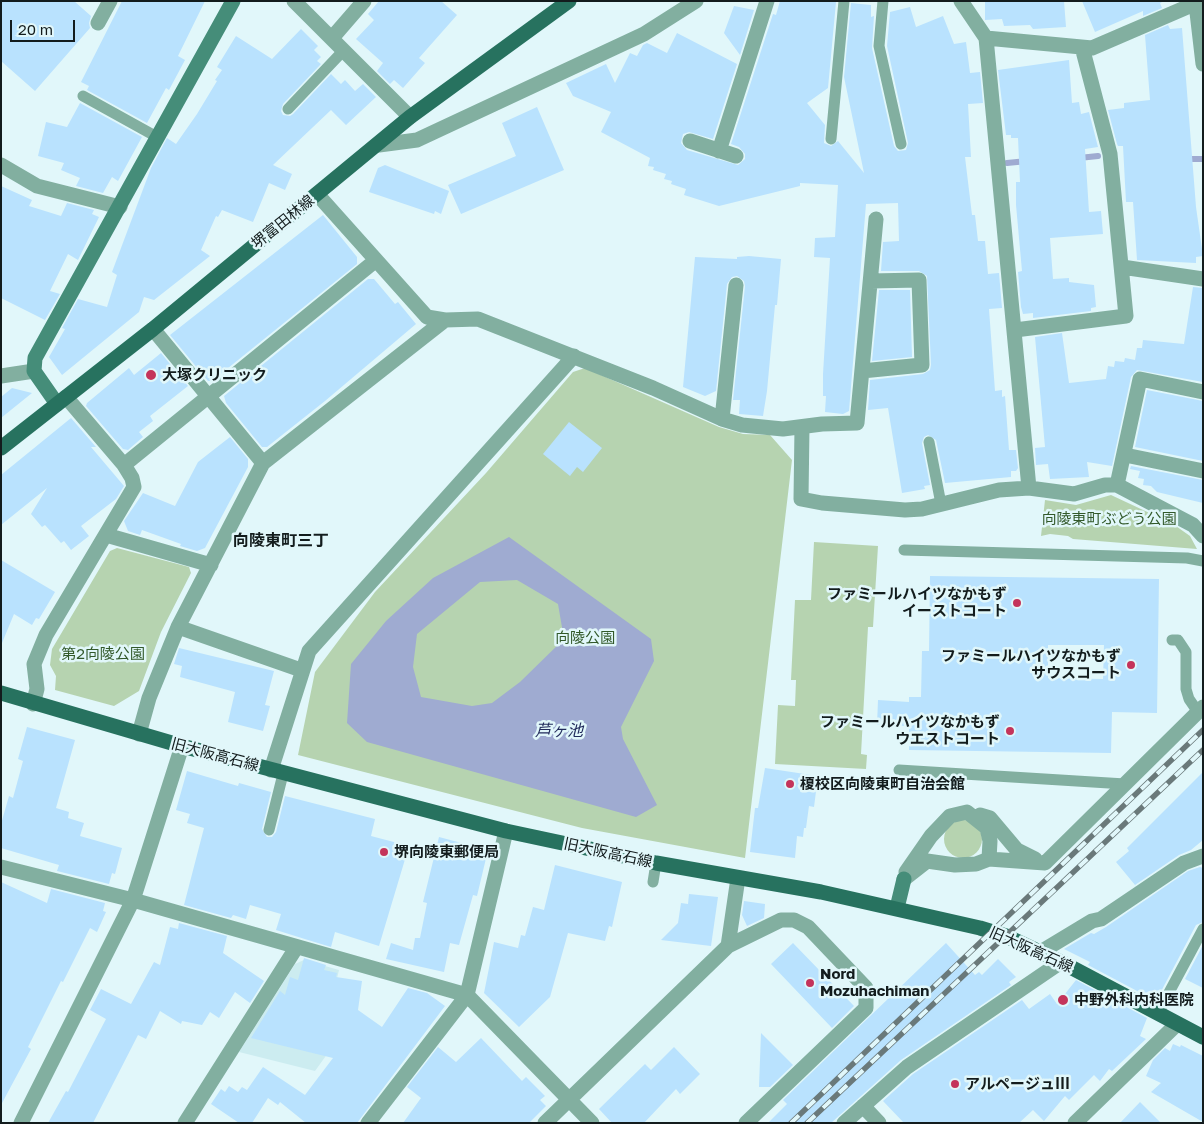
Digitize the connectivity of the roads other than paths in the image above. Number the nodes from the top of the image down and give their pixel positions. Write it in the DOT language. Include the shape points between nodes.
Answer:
graph roads {
  1 [pos="110,1"];
  2 [pos="232,1"];
  3 [pos="294,1"];
  4 [pos="364,1"];
  5 [pos="570,1"];
  6 [pos="696,1"];
  7 [pos="767,1"];
  8 [pos="844,1"];
  9 [pos="883,1"];
  10 [pos="961,1"];
  11 [pos="1198,2"];
  12 [pos="98,23"];
  13 [pos="332,38"];
  14 [pos="986,38"];
  15 [pos="1082,47"];
  16 [pos="344,50"];
  17 [pos="1203,64"];
  18 [pos="82,96"];
  19 [pos="288,109"];
  20 [pos="410,117"];
  21 [pos="157,136"];
  22 [pos="831,140"];
  23 [pos="690,141"];
  24 [pos="379,144"];
  25 [pos="901,144"];
  26 [pos="719,150"];
  27 [pos="736,156"];
  28 [pos="1,165"];
  29 [pos="317,194"];
  30 [pos="120,207"];
  31 [pos="876,219"];
  32 [pos="375,261"];
  33 [pos="1122,267"];
  34 [pos="1203,279"];
  35 [pos="871,281"];
  36 [pos="736,286"];
  37 [pos="445,320"];
  38 [pos="153,329"];
  39 [pos="1015,330"];
  40 [pos="574,356"];
  41 [pos="862,370"];
  42 [pos="34,371"];
  43 [pos="1,376"];
  44 [pos="1203,392"];
  45 [pos="207,396"];
  46 [pos="61,400"];
  47 [pos="722,419"];
  48 [pos="802,428"];
  49 [pos="929,442"];
  50 [pos="1,448"];
  51 [pos="1124,455"];
  52 [pos="264,463"];
  53 [pos="124,465"];
  54 [pos="1203,471"];
  55 [pos="1117,485"];
  56 [pos="1029,488"];
  57 [pos="941,504"];
  58 [pos="106,534"];
  59 [pos="1203,536"];
  60 [pos="904,550"];
  61 [pos="1203,561"];
  62 [pos="211,565"];
  63 [pos="178,627"];
  64 [pos="1172,640"];
  65 [pos="301,670"];
  66 [pos="1,693"];
  67 [pos="33,704"];
  68 [pos="1200,709"];
  69 [pos="139,734"];
  70 [pos="182,746"];
  71 [pos="899,770"];
  72 [pos="277,772"];
  73 [pos="1125,784"];
  74 [pos="967,812"];
  75 [pos="269,830"];
  76 [pos="506,831"];
  77 [pos="1203,856"];
  78 [pos="989,858"];
  79 [pos="656,863"];
  80 [pos="1045,863"];
  81 [pos="1,867"];
  82 [pos="738,878"];
  83 [pos="904,879"];
  84 [pos="653,882"];
  85 [pos="133,900"];
  86 [pos="897,908"];
  87 [pos="1203,929"];
  88 [pos="728,946"];
  89 [pos="296,948"];
  90 [pos="1040,953"];
  91 [pos="1061,962"];
  92 [pos="467,995"];
  93 [pos="1158,1013"];
  94 [pos="1177,1024"];
  95 [pos="1203,1037"];
  96 [pos="569,1100"];
  97 [pos="862,1106"];
  98 [pos="21,1123"];
  99 [pos="185,1123"];
  100 [pos="368,1123"];
  101 [pos="545,1123"];
  102 [pos="592,1123"];
  103 [pos="746,1123"];
  104 [pos="844,1123"];
  105 [pos="878,1123"];
  106 [pos="1075,1123"];
  1 -- 12 [label="street"];
  2 -- 21 [label="street"];
  3 -- 13 [label="street"];
  4 -- 13 [label="street"];
  5 -- 20 [label="main road, 堺富田林線"];
  6 -- 24 [label="street" via="644,34 417,140"];
  7 -- 26 [label="street"];
  8 -- 22 [label="lane"];
  9 -- 25 [label="lane" via="879,46"];
  10 -- 14 [label="street"];
  11 -- 15 [label="street" via="1092,48"];
  11 -- 17 [label="street"];
  13 -- 16 [label="street"];
  14 -- 15 [label="street"];
  14 -- 39 [label="street"];
  15 -- 33 [label="street" via="1110,154"];
  16 -- 19 [label="lane"];
  16 -- 20 [label="street"];
  18 -- 21 [label="lane"];
  20 -- 24 [label="main road, 堺富田林線"];
  21 -- 30 [label="street"];
  23 -- 26 [label="street"];
  24 -- 29 [label="main road, 堺富田林線"];
  26 -- 27 [label="street"];
  28 -- 30 [label="street" via="37,186"];
  29 -- 32 [label="street"];
  29 -- 38 [label="main road, 堺富田林線"];
  30 -- 42 [label="street" via="35,358"];
  31 -- 35 [label="street"];
  32 -- 37 [label="street" via="427,317"];
  32 -- 45 [label="street"];
  33 -- 34 [label="street"];
  33 -- 39 [label="street" via="1126,316"];
  35 -- 41 [label="street"];
  35 -- 41 [label="street" via="919,280 922,365"];
  36 -- 47 [label="street"];
  37 -- 40 [label="street" via="478,319"];
  37 -- 52 [label="street"];
  38 -- 45 [label="street"];
  38 -- 46 [label="main road, 堺富田林線"];
  39 -- 56 [label="street"];
  40 -- 47 [label="street"];
  40 -- 65 [label="street" via="309,651"];
  41 -- 48 [label="street" via="857,423"];
  42 -- 43 [label="street"];
  42 -- 46 [label="street"];
  44 -- 51 [label="street" via="1140,379"];
  45 -- 52 [label="street"];
  45 -- 53 [label="street"];
  46 -- 50 [label="main road, 堺富田林線"];
  46 -- 53 [label="street"];
  47 -- 48 [label="street" via="742,425"];
  48 -- 57 [label="street" via="801,499 904,510"];
  49 -- 57 [label="lane"];
  51 -- 54 [label="street"];
  51 -- 55 [label="street"];
  52 -- 62 [label="street"];
  53 -- 58 [label="street" via="134,487"];
  55 -- 56 [label="street" via="1074,494"];
  55 -- 59 [label="street" via="1193,525"];
  56 -- 57 [label="street" via="999,490"];
  58 -- 62 [label="street"];
  58 -- 67 [label="street" via="46,636 34,664 38,689"];
  60 -- 61 [label="lane"];
  62 -- 63 [label="street"];
  63 -- 65 [label="street"];
  63 -- 69 [label="street"];
  64 -- 68 [label="lane" via="1178,640 1186,652 1186,689 1189,699"];
  65 -- 72 [label="street"];
  66 -- 67 [label="main road, 旧大阪高石線"];
  67 -- 69 [label="main road, 旧大阪高石線"];
  68 -- 73 [label="street"];
  69 -- 70 [label="main road, 旧大阪高石線"];
  70 -- 72 [label="main road, 旧大阪高石線"];
  70 -- 85 [label="street"];
  71 -- 73 [label="lane"];
  72 -- 75 [label="lane"];
  72 -- 76 [label="main road, 旧大阪高石線"];
  73 -- 80 [label="street"];
  74 -- 78 [label="street" via="987,828"];
  74 -- 80 [label="street" via="990,818 1017,850"];
  74 -- 83 [label="street" via="950,816 908,867"];
  76 -- 79 [label="main road, 旧大阪高石線"];
  76 -- 92 [label="street"];
  77 -- 90 [label="street" via="1184,863 1101,919 1092,921"];
  78 -- 80 [label="street"];
  78 -- 83 [label="street" via="976,864 927,861"];
  79 -- 82 [label="main road, 旧大阪高石線"];
  79 -- 84 [label="lane"];
  81 -- 85 [label="street"];
  82 -- 86 [label="main road, 旧大阪高石線"];
  82 -- 88 [label="street"];
  83 -- 86 [label="street"];
  85 -- 89 [label="street"];
  85 -- 98 [label="street"];
  86 -- 90 [label="main road, 旧大阪高石線" via="1006,936"];
  87 -- 93 [label="lane"];
  88 -- 96 [label="street" via="679,987"];
  88 -- 103 [label="street" via="781,920 794,920 808,928 866,988 866,1008"];
  89 -- 92 [label="street"];
  89 -- 99 [label="street"];
  90 -- 91 [label="main road, 旧大阪高石線"];
  91 -- 93 [label="main road, 旧大阪高石線"];
  91 -- 97 [label="street" via="907,1067"];
  92 -- 96 [label="street"];
  92 -- 100 [label="street"];
  93 -- 94 [label="main road, 旧大阪高石線"];
  94 -- 95 [label="main road, 旧大阪高石線"];
  94 -- 106 [label="street"];
  96 -- 101 [label="street"];
  96 -- 102 [label="street"];
  97 -- 104 [label="street"];
  97 -- 105 [label="street"];
}
